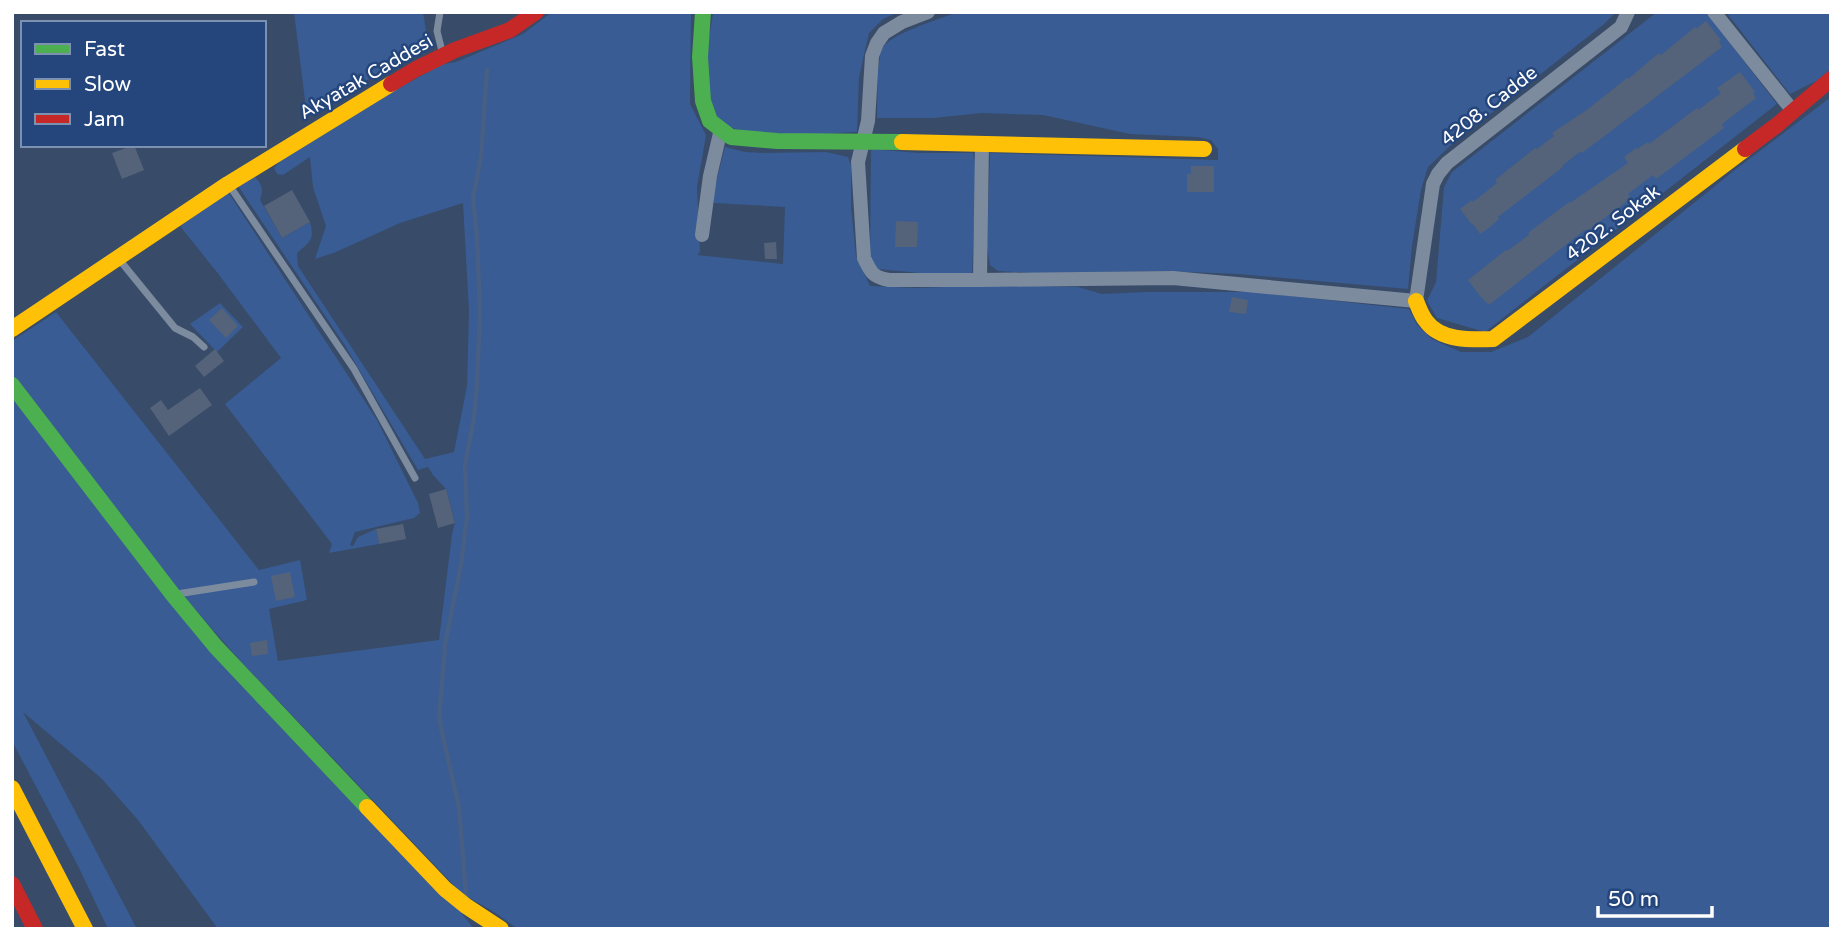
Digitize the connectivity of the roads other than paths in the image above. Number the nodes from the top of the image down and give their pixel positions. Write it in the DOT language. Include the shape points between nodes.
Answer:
graph roads {
  1 [pos="440,12"];
  2 [pos="536,12"];
  3 [pos="704,12"];
  4 [pos="928,12"];
  5 [pos="1628,12"];
  6 [pos="1637,12"];
  7 [pos="1714,12"];
  8 [pos="1621,27"];
  9 [pos="443,56"];
  10 [pos="1831,79"];
  11 [pos="1793,111"];
  12 [pos="721,129"];
  13 [pos="863,142"];
  14 [pos="982,143"];
  15 [pos="1204,149"];
  16 [pos="228,184"];
  17 [pos="702,235"];
  18 [pos="117,257"];
  19 [pos="980,280"];
  20 [pos="1416,301"];
  21 [pos="12,330"];
  22 [pos="204,347"];
  23 [pos="12,385"];
  24 [pos="415,478"];
  25 [pos="254,582"];
  26 [pos="173,595"];
  27 [pos="12,788"];
  28 [pos="12,884"];
  29 [pos="35,929"];
  30 [pos="85,929"];
  31 [pos="501,929"];
  1 -- 9 [label="lane" via="437,31"];
  2 -- 9 [label="main road, Akyatak Caddesi" via="510,30"];
  3 -- 12 [label="main road" via="703,101 710,121"];
  4 -- 13 [label="street" via="902,22 877,43"];
  5 -- 8 [label="street, 4208. Cadde"];
  6 -- 8 [label="street"];
  7 -- 11 [label="street"];
  8 -- 20 [label="street, 4208. Cadde" via="1438,174"];
  9 -- 16 [label="main road, Akyatak Caddesi"];
  10 -- 11 [label="main road, 4202. Sokak"];
  11 -- 20 [label="main road, 4202. Sokak" via="1493,339 1470,341 1449,336 1428,324"];
  12 -- 13 [label="main road" via="731,137"];
  12 -- 17 [label="street"];
  13 -- 14 [label="main road"];
  13 -- 19 [label="street" via="858,162 864,258 871,272 889,280"];
  14 -- 15 [label="main road"];
  14 -- 19 [label="street"];
  16 -- 18 [label="main road, Akyatak Caddesi"];
  16 -- 24 [label="lane" via="354,369"];
  18 -- 21 [label="main road, Akyatak Caddesi"];
  18 -- 22 [label="lane" via="175,328"];
  19 -- 20 [label="street" via="1173,278"];
  23 -- 26 [label="main road"];
  25 -- 26 [label="lane"];
  26 -- 31 [label="main road" via="216,647 445,889"];
  27 -- 30 [label="main road"];
  28 -- 29 [label="main road"];
}
